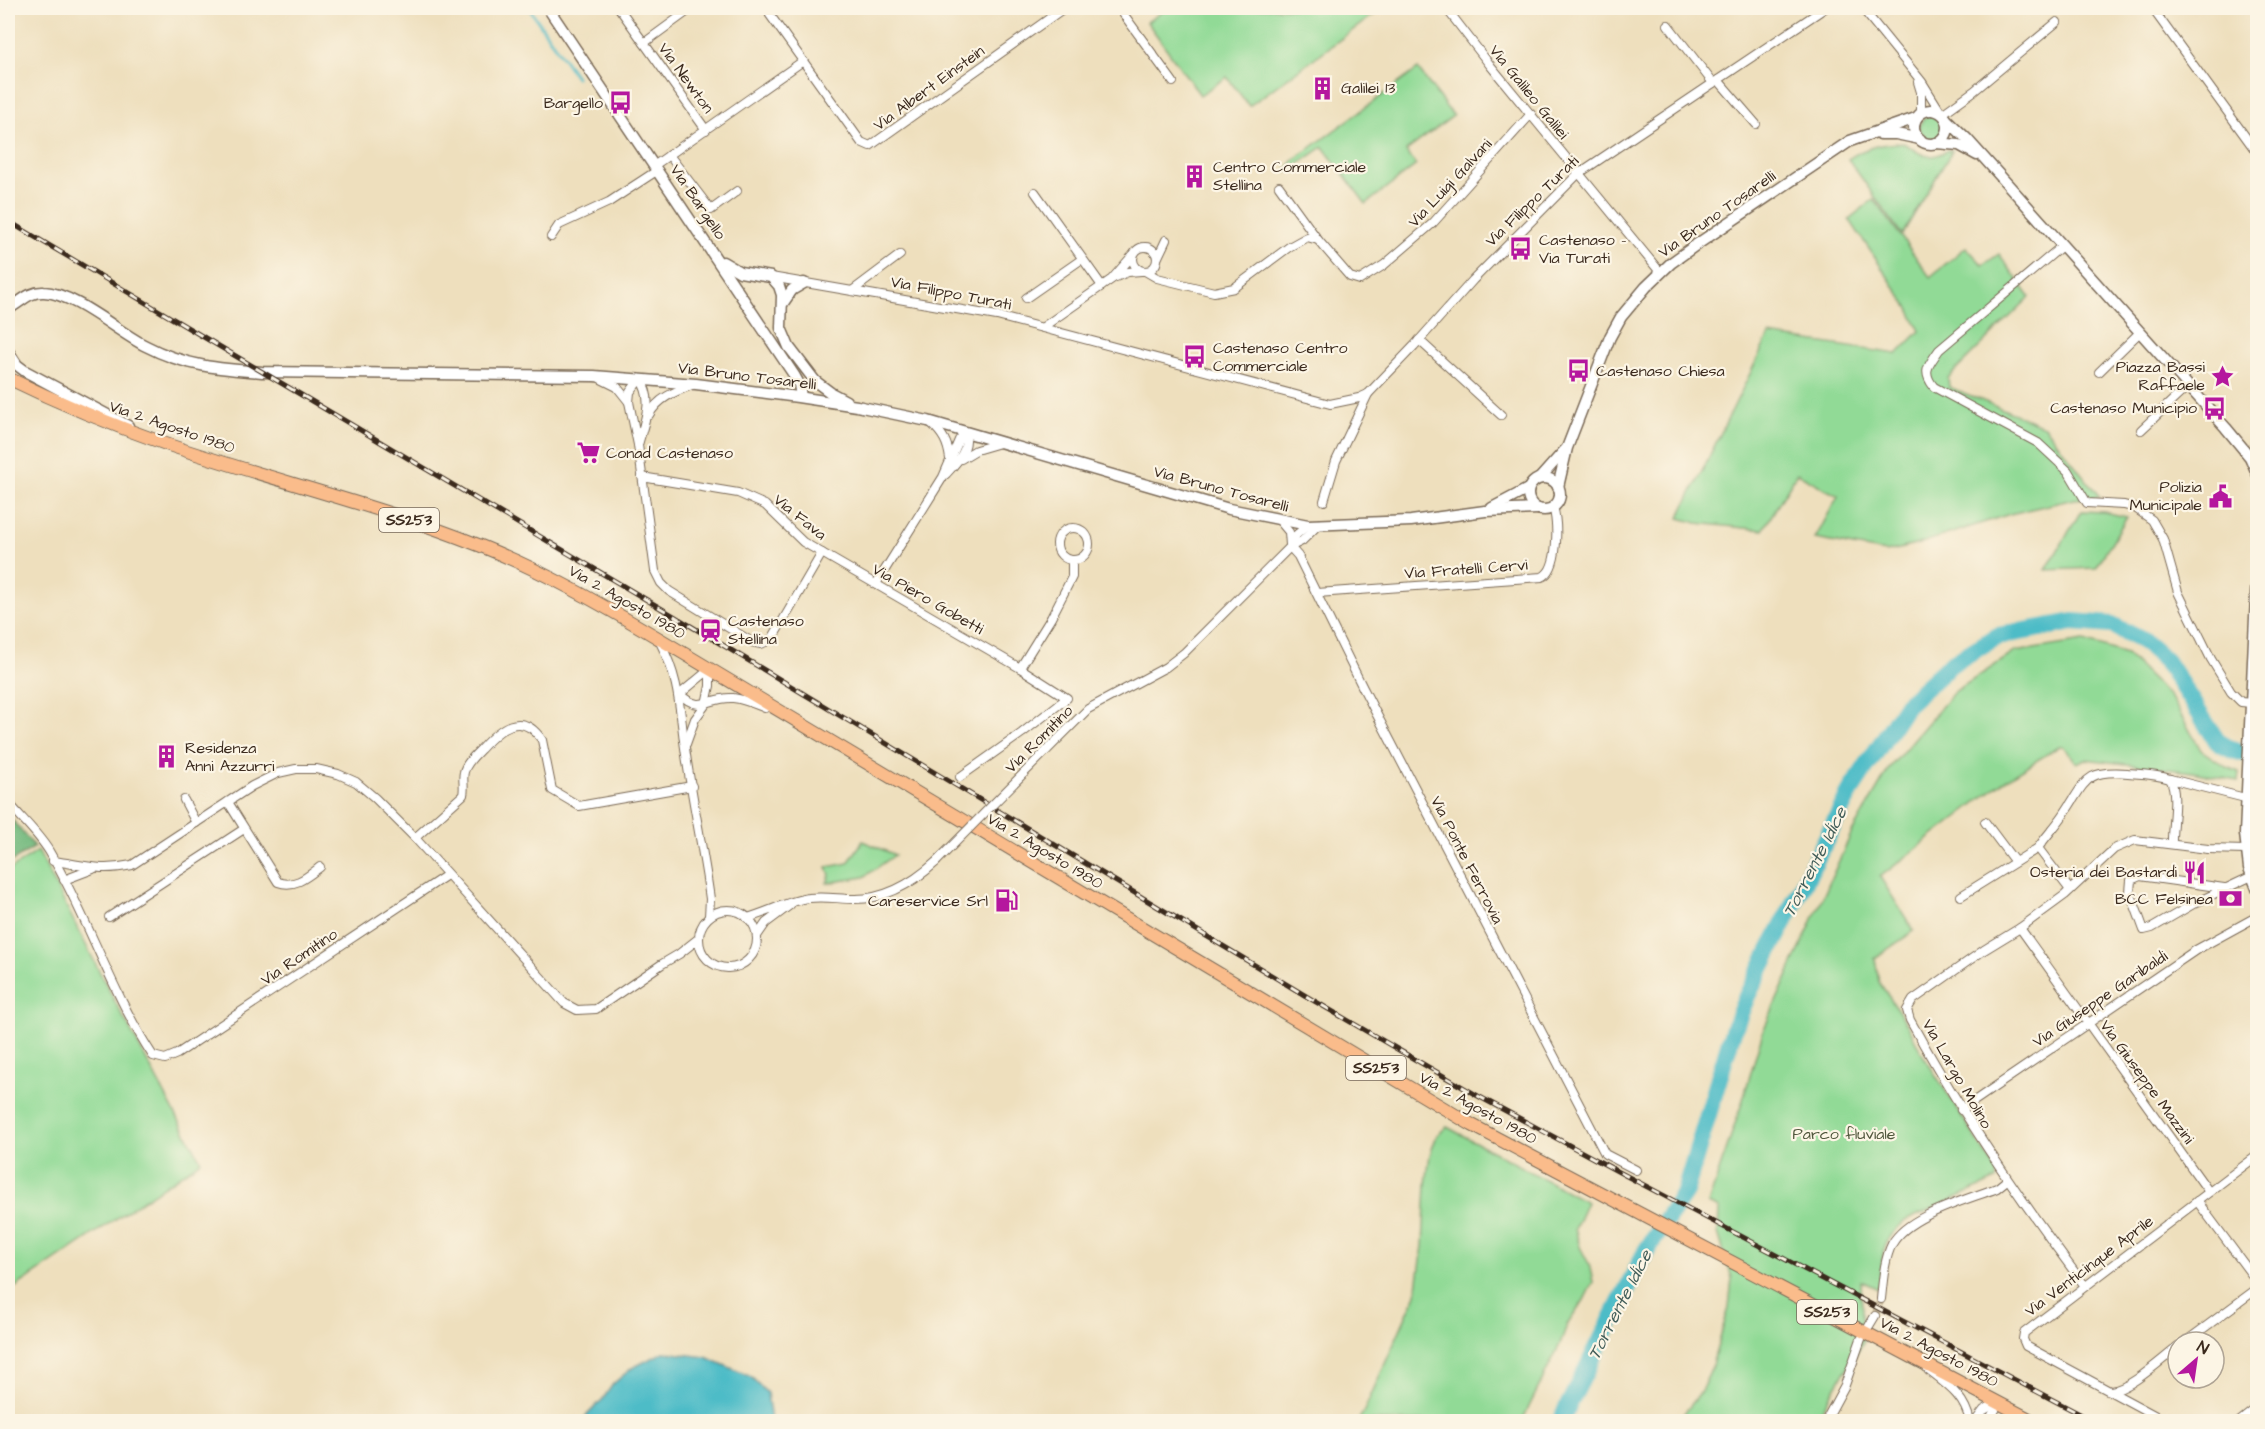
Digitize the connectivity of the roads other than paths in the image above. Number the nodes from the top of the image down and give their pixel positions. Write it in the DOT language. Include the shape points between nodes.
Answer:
graph roads {
  1 [pos="548,8"];
  2 [pos="619,8"];
  3 [pos="692,8"];
  4 [pos="769,8"];
  5 [pos="1064,8"];
  6 [pos="1119,8"];
  7 [pos="1448,8"];
  8 [pos="1826,8"];
  9 [pos="1862,8"];
  10 [pos="2152,8"];
  11 [pos="2056,22"];
  12 [pos="1668,25"];
  13 [pos="644,43"];
  14 [pos="803,61"];
  15 [pos="1912,70"];
  16 [pos="1173,82"];
  17 [pos="1716,82"];
  18 [pos="1530,114"];
  19 [pos="1919,116"];
  20 [pos="1944,116"];
  21 [pos="1756,124"];
  22 [pos="706,129"];
  23 [pos="1870,133"];
  24 [pos="1920,139"];
  25 [pos="1936,143"];
  26 [pos="2258,154"];
  27 [pos="669,155"];
  28 [pos="1987,162"];
  29 [pos="656,168"];
  30 [pos="1578,174"];
  31 [pos="1279,186"];
  32 [pos="737,191"];
  33 [pos="1035,192"];
  34 [pos="551,237"];
  35 [pos="1318,240"];
  36 [pos="2063,245"];
  37 [pos="1146,247"];
  38 [pos="900,255"];
  39 [pos="1133,255"];
  40 [pos="717,259"];
  41 [pos="1082,259"];
  42 [pos="1156,262"];
  43 [pos="1143,271"];
  44 [pos="1660,272"];
  45 [pos="771,278"];
  46 [pos="1112,279"];
  47 [pos="1172,281"];
  48 [pos="804,283"];
  49 [pos="1102,286"];
  50 [pos="852,291"];
  51 [pos="1026,298"];
  52 [pos="783,303"];
  53 [pos="10,308"];
  54 [pos="8,318"];
  55 [pos="1043,327"];
  56 [pos="2140,332"];
  57 [pos="1419,340"];
  58 [pos="8,351"];
  59 [pos="2099,372"];
  60 [pos="594,375"];
  61 [pos="810,375"];
  62 [pos="8,378"];
  63 [pos="640,379"];
  64 [pos="696,384"];
  65 [pos="2188,386"];
  66 [pos="1368,394"];
  67 [pos="801,397"];
  68 [pos="629,402"];
  69 [pos="857,406"];
  70 [pos="1501,415"];
  71 [pos="928,421"];
  72 [pos="644,424"];
  73 [pos="2141,430"];
  74 [pos="966,432"];
  75 [pos="146,436"];
  76 [pos="1006,442"];
  77 [pos="638,445"];
  78 [pos="1567,448"];
  79 [pos="954,461"];
  80 [pos="2257,469"];
  81 [pos="642,477"];
  82 [pos="1540,478"];
  83 [pos="1558,487"];
  84 [pos="1528,489"];
  85 [pos="1324,501"];
  86 [pos="1553,507"];
  87 [pos="1538,509"];
  88 [pos="1485,511"];
  89 [pos="1279,520"];
  90 [pos="1313,525"];
  91 [pos="1290,547"];
  92 [pos="822,553"];
  93 [pos="2258,553"];
  94 [pos="1072,561"];
  95 [pos="876,584"];
  96 [pos="1317,593"];
  97 [pos="658,638"];
  98 [pos="1020,668"];
  99 [pos="710,669"];
  100 [pos="680,694"];
  101 [pos="1067,698"];
  102 [pos="2251,698"];
  103 [pos="706,704"];
  104 [pos="788,717"];
  105 [pos="685,748"];
  106 [pos="960,777"];
  107 [pos="2170,779"];
  108 [pos="692,786"];
  109 [pos="2246,796"];
  110 [pos="184,800"];
  111 [pos="8,802"];
  112 [pos="228,802"];
  113 [pos="1985,822"];
  114 [pos="196,823"];
  115 [pos="244,829"];
  116 [pos="415,838"];
  117 [pos="2172,844"];
  118 [pos="2038,848"];
  119 [pos="2250,852"];
  120 [pos="53,861"];
  121 [pos="2014,862"];
  122 [pos="320,867"];
  123 [pos="94,869"];
  124 [pos="447,875"];
  125 [pos="2252,876"];
  126 [pos="64,880"];
  127 [pos="2224,888"];
  128 [pos="2070,890"];
  129 [pos="2258,891"];
  130 [pos="709,893"];
  131 [pos="1961,896"];
  132 [pos="791,904"];
  133 [pos="726,910"];
  134 [pos="709,916"];
  135 [pos="2258,916"];
  136 [pos="109,917"];
  137 [pos="747,918"];
  138 [pos="2020,928"];
  139 [pos="757,936"];
  140 [pos="698,939"];
  141 [pos="679,954"];
  142 [pos="703,955"];
  143 [pos="2088,1023"];
  144 [pos="1961,1110"];
  145 [pos="2258,1155"];
  146 [pos="1636,1170"];
  147 [pos="2007,1180"];
  148 [pos="2209,1192"];
  149 [pos="2197,1201"];
  150 [pos="2258,1283"];
  151 [pos="2085,1286"];
  152 [pos="2258,1288"];
  153 [pos="1881,1299"];
  154 [pos="1875,1316"];
  155 [pos="1869,1326"];
  156 [pos="2201,1330"];
  157 [pos="1861,1339"];
  158 [pos="1908,1354"];
  159 [pos="2166,1356"];
  160 [pos="2110,1391"];
  161 [pos="1998,1402"];
  162 [pos="2258,1407"];
  163 [pos="1825,1422"];
  164 [pos="1972,1422"];
  165 [pos="1988,1422"];
  166 [pos="2035,1422"];
  167 [pos="2167,1422"];
  168 [pos="2238,1422"];
  1 -- 29 [label="street, Via Bargello"];
  2 -- 13 [label="street, Via Newton"];
  3 -- 13 [label="street, Via Newton"];
  4 -- 14 [label="street"];
  5 -- 14 [label="street, Via Albert Einstein" via="870,146 861,142"];
  6 -- 16 [label="street"];
  7 -- 18 [label="street, Via Galileo Galilei"];
  8 -- 17 [label="street, Via Filippo Turati"];
  9 -- 15 [label="street"];
  10 -- 26 [label="street"];
  11 -- 20 [label="street"];
  12 -- 17 [label="street"];
  13 -- 22 [label="street, Via Newton"];
  14 -- 22 [label="street"];
  15 -- 19 [label="street" via="1921,92"];
  15 -- 20 [label="street"];
  17 -- 21 [label="street"];
  17 -- 30 [label="street, Via Filippo Turati"];
  18 -- 30 [label="street, Via Galileo Galilei"];
  18 -- 35 [label="street, Via Luigi Galvani" via="1433,223 1360,280 1350,277"];
  19 -- 20 [label="street" via="1931,110"];
  19 -- 23 [label="street, Via Bruno Tosarelli"];
  19 -- 24 [label="street" via="1914,129"];
  20 -- 25 [label="street" via="1946,133"];
  20 -- 28 [label="street"];
  22 -- 27 [label="street"];
  23 -- 24 [label="street, Via Bruno Tosarelli"];
  23 -- 44 [label="street, Via Bruno Tosarelli" via="1850,141"];
  24 -- 25 [label="street"];
  25 -- 28 [label="street" via="1959,145"];
  27 -- 29 [label="street"];
  27 -- 32 [label="street, Via Bargello" via="711,210"];
  28 -- 36 [label="street"];
  29 -- 34 [label="street" via="609,202 559,225"];
  29 -- 40 [label="street, Via Bargello"];
  30 -- 44 [label="street, Via Galileo Galilei"];
  30 -- 57 [label="street, Via Filippo Turati"];
  31 -- 35 [label="street"];
  33 -- 41 [label="street"];
  35 -- 47 [label="street" via="1307,237 1289,247 1234,288 1214,292"];
  36 -- 56 [label="street"];
  36 -- 102 [label="street" via="1939,350 1927,368 1928,379 1934,387 2038,443 2068,471 2087,503 2134,508 2152,520 2163,538 2178,592 2211,659 2231,693 2241,702"];
  37 -- 39 [label="street"];
  37 -- 42 [label="street" via="1152,250"];
  37 -- 42 [label="street" via="1166,240"];
  38 -- 50 [label="street, Via Filippo Turati"];
  39 -- 43 [label="street" via="1135,266"];
  39 -- 46 [label="street"];
  40 -- 45 [label="street, Via Filippo Turati" via="734,270"];
  40 -- 67 [label="street, Via Bargello" via="794,375"];
  41 -- 49 [label="street"];
  41 -- 51 [label="street, Via Filippo Turati"];
  42 -- 43 [label="street"];
  42 -- 47 [label="street" via="1163,276"];
  43 -- 46 [label="street"];
  43 -- 47 [label="street"];
  44 -- 78 [label="street, Via Bruno Tosarelli" via="1615,327"];
  45 -- 48 [label="street, Via Filippo Turati"];
  45 -- 52 [label="street" via="781,291"];
  46 -- 49 [label="street"];
  48 -- 50 [label="street, Via Filippo Turati"];
  48 -- 52 [label="street" via="792,290"];
  49 -- 55 [label="street"];
  50 -- 55 [label="street, Via Filippo Turati"];
  52 -- 61 [label="street" via="780,319 784,338"];
  53 -- 54 [label="street, Via Bruno Tosarelli"];
  53 -- 60 [label="street, Via Bruno Tosarelli" via="31,294 53,293 68,298 145,346 207,368 262,372"];
  55 -- 66 [label="street, Via Filippo Turati" via="1330,404"];
  56 -- 59 [label="street"];
  56 -- 65 [label="street"];
  57 -- 66 [label="street, Via Filippo Turati"];
  57 -- 70 [label="street"];
  58 -- 75 [label="street" via="26,371"];
  60 -- 63 [label="street, Via Bruno Tosarelli"];
  60 -- 68 [label="street" via="617,387"];
  61 -- 67 [label="street"];
  61 -- 69 [label="street" via="831,393"];
  62 -- 75 [label="main road, Via 2 Agosto 1980 / SS253"];
  63 -- 64 [label="street, Via Bruno Tosarelli"];
  63 -- 68 [label="street" via="630,392"];
  63 -- 72 [label="street, Via Fava" via="648,393"];
  64 -- 67 [label="street, Via Bruno Tosarelli"];
  64 -- 72 [label="street, Via Fava" via="662,399"];
  65 -- 73 [label="street"];
  65 -- 80 [label="street"];
  66 -- 85 [label="street, Via Filippo Turati" via="1336,461"];
  67 -- 69 [label="street, Via Bruno Tosarelli"];
  68 -- 77 [label="street, Via Fava"];
  69 -- 71 [label="street, Via Bruno Tosarelli"];
  71 -- 74 [label="street, Via Bruno Tosarelli"];
  71 -- 79 [label="street" via="943,435"];
  72 -- 77 [label="street, Via Fava"];
  74 -- 76 [label="street, Via Bruno Tosarelli"];
  74 -- 79 [label="street" via="959,440"];
  75 -- 97 [label="main road, Via 2 Agosto 1980 / SS253" via="481,546 567,585"];
  76 -- 79 [label="street"];
  76 -- 89 [label="street, Via Bruno Tosarelli"];
  77 -- 81 [label="street, Via Fava"];
  78 -- 82 [label="street, Via Bruno Tosarelli"];
  78 -- 83 [label="street, Via Bruno Tosarelli"];
  79 -- 95 [label="street"];
  81 -- 92 [label="street, Via Fava" via="752,498 765,505 803,542"];
  81 -- 92 [label="street, Via Fava" via="655,571 661,583 752,642 761,644 772,639"];
  82 -- 83 [label="street" via="1551,479"];
  82 -- 84 [label="street"];
  83 -- 86 [label="street" via="1559,497"];
  84 -- 87 [label="street" via="1530,503"];
  84 -- 88 [label="street, Via Bruno Tosarelli"];
  86 -- 87 [label="street"];
  86 -- 96 [label="street, Via Fratelli Cervi" via="1557,529 1551,568 1542,577"];
  87 -- 88 [label="street, Via Bruno Tosarelli"];
  88 -- 90 [label="street, Via Bruno Tosarelli" via="1412,521"];
  89 -- 90 [label="street, Via Bruno Tosarelli"];
  89 -- 91 [label="street" via="1289,531"];
  90 -- 91 [label="street, Via Romitino" via="1302,541"];
  91 -- 96 [label="street, Via Ponte Ferrovia"];
  91 -- 132 [label="street, Via Romitino, bridge" via="1179,658 1088,709 921,875 880,896 806,898"];
  92 -- 95 [label="street, Via Piero Gobetti"];
  93 -- 102 [label="street"];
  94 -- 94 [label="street" via="1086,554 1089,544 1085,534 1076,528 1061,532 1056,542 1059,553"];
  94 -- 98 [label="street" via="1072,577"];
  95 -- 98 [label="street, Via Piero Gobetti"];
  96 -- 146 [label="street, Via Ponte Ferrovia" via="1605,1154"];
  97 -- 99 [label="main road, Via 2 Agosto 1980 / SS253"];
  97 -- 100 [label="street"];
  98 -- 101 [label="street, Via Piero Gobetti"];
  99 -- 100 [label="street"];
  99 -- 103 [label="street"];
  99 -- 104 [label="main road, Via 2 Agosto 1980 / SS253"];
  100 -- 103 [label="street" via="691,704"];
  100 -- 105 [label="street"];
  101 -- 106 [label="street, Via Romitino"];
  102 -- 109 [label="street"];
  103 -- 104 [label="street" via="734,698"];
  103 -- 105 [label="street" via="690,730"];
  104 -- 158 [label="main road, Via 2 Agosto 1980 / SS253" via="1429,1100"];
  105 -- 108 [label="street"];
  107 -- 109 [label="street"];
  107 -- 117 [label="street" via="2174,785"];
  107 -- 118 [label="street" via="2109,771 2093,776 2080,786"];
  108 -- 116 [label="street" via="579,806 552,790 538,733 512,725 497,731 469,762 464,771 463,795"];
  108 -- 130 [label="street"];
  109 -- 119 [label="street"];
  110 -- 114 [label="street"];
  111 -- 120 [label="street, Via Romitino"];
  112 -- 114 [label="street"];
  112 -- 115 [label="street"];
  112 -- 116 [label="street" via="278,774 316,769 356,782"];
  113 -- 121 [label="street"];
  114 -- 123 [label="street" via="132,865"];
  115 -- 122 [label="street" via="278,882 297,882"];
  115 -- 136 [label="street"];
  116 -- 124 [label="street"];
  117 -- 119 [label="street, Via Largo Molino"];
  117 -- 128 [label="street, Via Largo Molino" via="2135,840 2114,849"];
  118 -- 121 [label="street"];
  118 -- 128 [label="street"];
  119 -- 125 [label="street"];
  120 -- 123 [label="street"];
  120 -- 126 [label="street, Via Romitino"];
  121 -- 131 [label="street"];
  123 -- 126 [label="street"];
  124 -- 126 [label="street, Via Romitino" via="165,1059 153,1056 138,1034"];
  124 -- 141 [label="street" via="564,1003 577,1010 596,1009"];
  125 -- 127 [label="street"];
  125 -- 129 [label="street"];
  127 -- 127 [label="street" via="2140,876 2130,880 2130,892 2144,930"];
  128 -- 138 [label="street, Via Largo Molino"];
  130 -- 133 [label="street"];
  130 -- 134 [label="street"];
  132 -- 137 [label="street, Via Romitino"];
  132 -- 139 [label="street, Via Romitino" via="766,923"];
  133 -- 134 [label="street"];
  133 -- 137 [label="street"];
  134 -- 140 [label="street"];
  135 -- 143 [label="street, Via Giuseppe Garibaldi" via="2196,950"];
  137 -- 139 [label="street"];
  138 -- 143 [label="street, Via Giuseppe Mazzini"];
  138 -- 144 [label="street, Via Largo Molino" via="1913,1000 1907,1010"];
  139 -- 142 [label="street" via="749,960 734,968 716,967"];
  140 -- 141 [label="street"];
  140 -- 142 [label="street"];
  141 -- 142 [label="street"];
  143 -- 144 [label="street, Via Giuseppe Garibaldi"];
  143 -- 148 [label="street, Via Giuseppe Mazzini"];
  144 -- 147 [label="street, Via Largo Molino"];
  145 -- 148 [label="street, Via Venticinque Aprile"];
  147 -- 151 [label="street, Via Largo Molino"];
  147 -- 153 [label="street" via="1997,1188 1912,1223 1900,1234 1888,1255"];
  148 -- 149 [label="street, Via Venticinque Aprile"];
  149 -- 150 [label="street"];
  149 -- 151 [label="street, Via Venticinque Aprile"];
  151 -- 160 [label="street, Via Venticinque Aprile" via="2024,1333 2023,1339 2026,1346"];
  152 -- 156 [label="street"];
  154 -- 155 [label="street"];
  157 -- 163 [label="street" via="1845,1385"];
  158 -- 161 [label="main road, Via 2 Agosto 1980 / SS253"];
  158 -- 164 [label="street" via="1958,1394"];
  159 -- 160 [label="street" via="2127,1385"];
  160 -- 167 [label="street"];
  161 -- 164 [label="street"];
  161 -- 165 [label="street"];
  161 -- 166 [label="main road, Via 2 Agosto 1980 / SS253"];
  162 -- 168 [label="street"];
}
